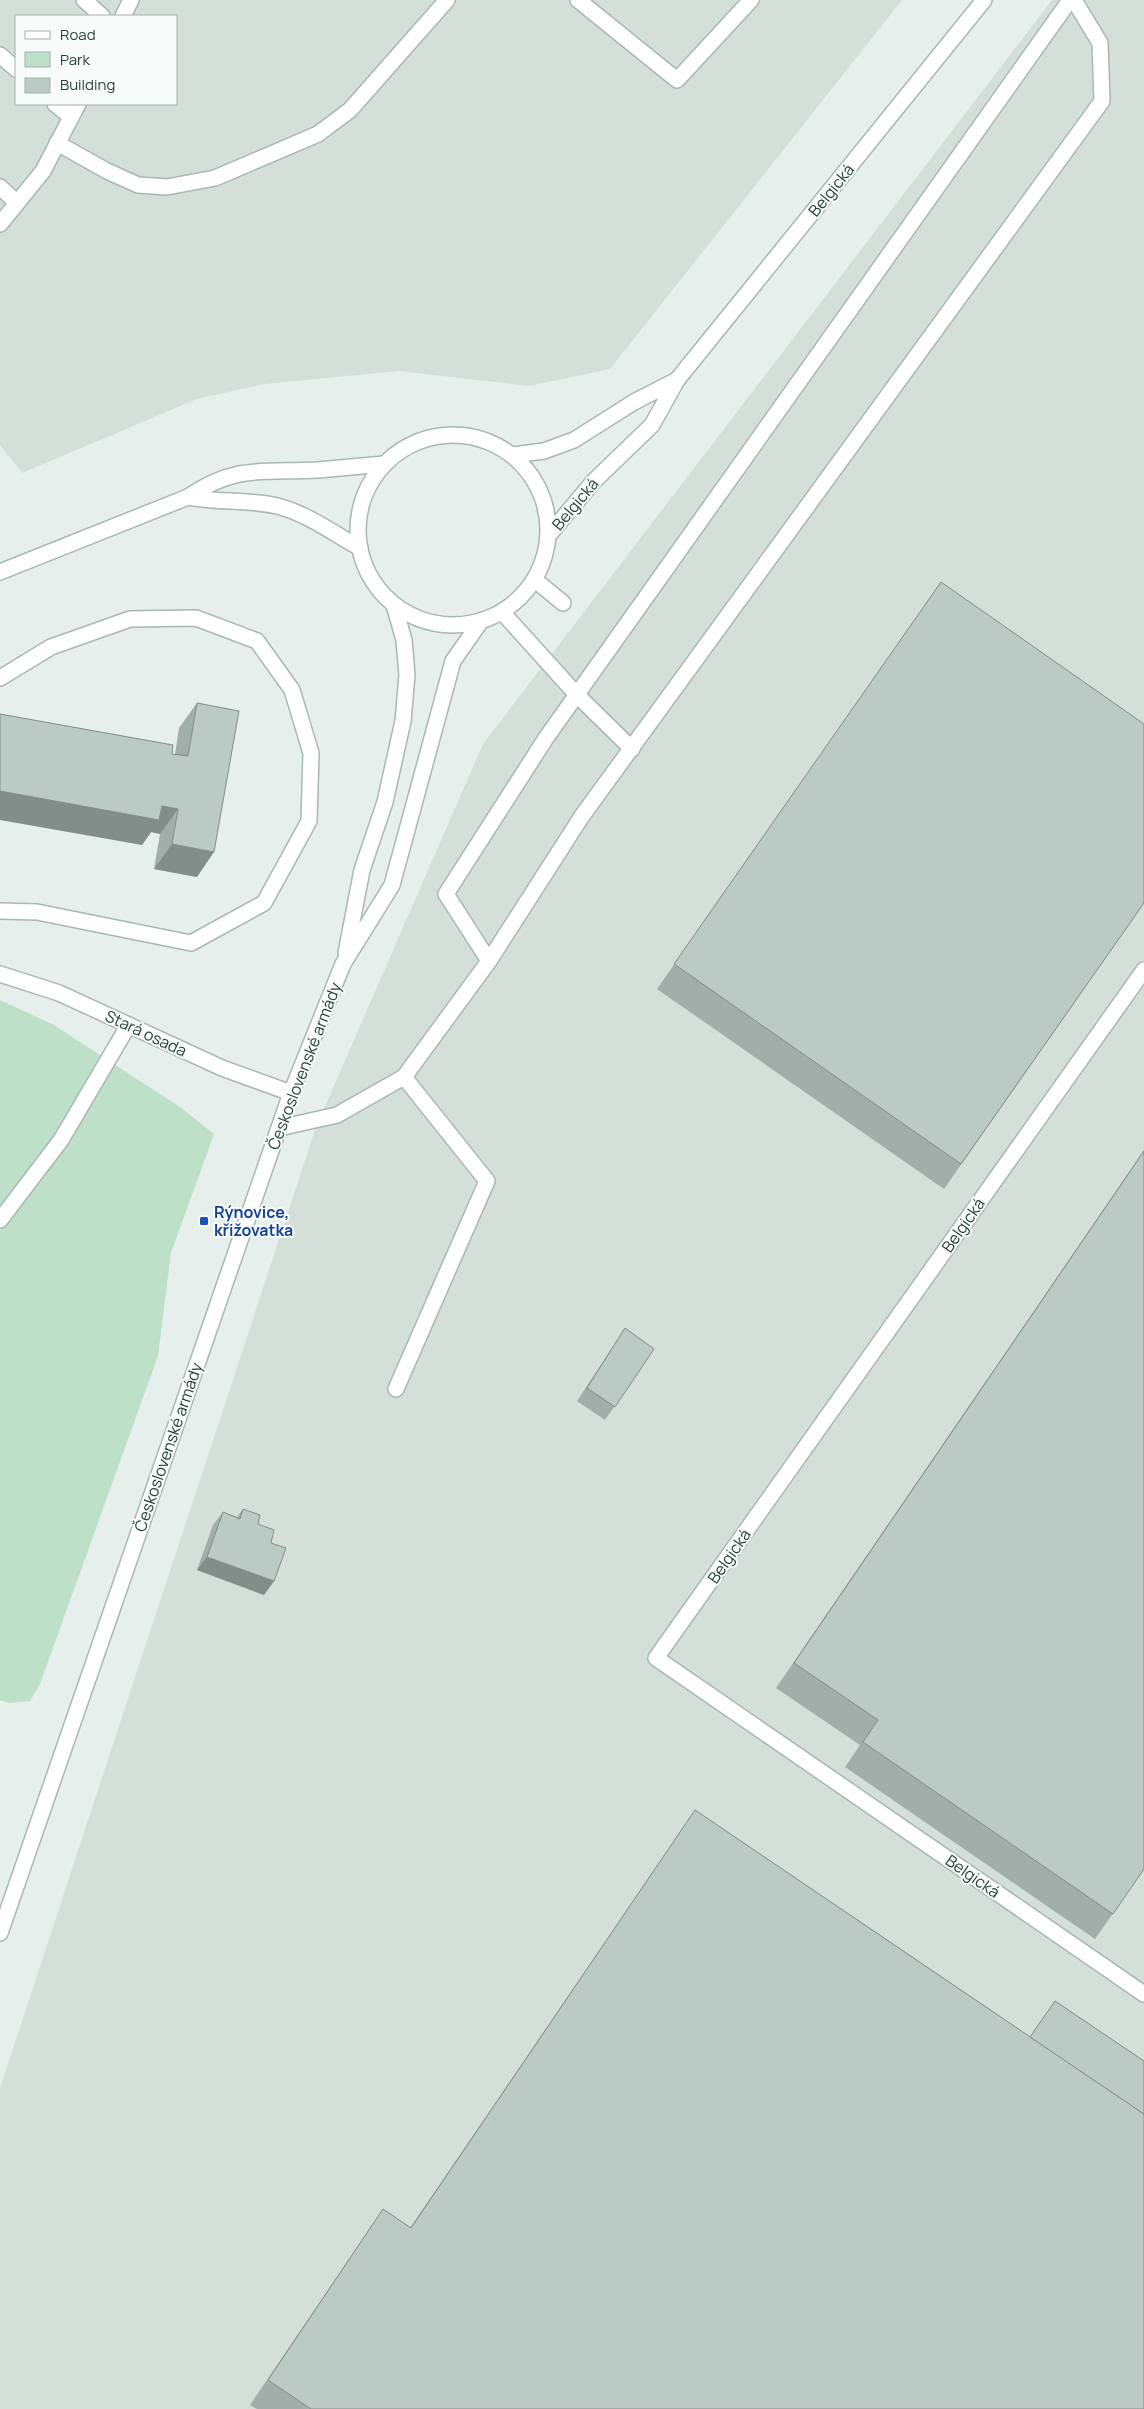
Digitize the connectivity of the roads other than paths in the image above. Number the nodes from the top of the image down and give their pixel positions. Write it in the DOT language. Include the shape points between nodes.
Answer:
graph roads {
  1 [pos="84,0"];
  2 [pos="131,0"];
  3 [pos="447,0"];
  4 [pos="578,0"];
  5 [pos="751,0"];
  6 [pos="984,0"];
  7 [pos="1070,0"];
  8 [pos="1074,0"];
  9 [pos="101,15"];
  10 [pos="124,15"];
  11 [pos="0,55"];
  12 [pos="15,68"];
  13 [pos="58,105"];
  14 [pos="74,111"];
  15 [pos="57,143"];
  16 [pos="0,187"];
  17 [pos="17,203"];
  18 [pos="0,224"];
  19 [pos="677,380"];
  20 [pos="513,454"];
  21 [pos="384,464"];
  22 [pos="188,497"];
  23 [pos="548,536"];
  24 [pos="360,548"];
  25 [pos="0,572"];
  26 [pos="535,580"];
  27 [pos="563,603"];
  28 [pos="394,605"];
  29 [pos="502,612"];
  30 [pos="481,621"];
  31 [pos="0,678"];
  32 [pos="577,695"];
  33 [pos="632,749"];
  34 [pos="0,911"];
  35 [pos="489,961"];
  36 [pos="343,964"];
  37 [pos="1144,970"];
  38 [pos="0,974"];
  39 [pos="128,1026"];
  40 [pos="404,1077"];
  41 [pos="291,1093"];
  42 [pos="279,1128"];
  43 [pos="0,1220"];
  44 [pos="396,1389"];
  45 [pos="0,1933"];
  46 [pos="1144,1994"];
  1 -- 9 [label="street"];
  2 -- 10 [label="street"];
  3 -- 15 [label="street" via="350,110 318,134 215,178 168,187 138,185 107,172"];
  4 -- 5 [label="street" via="676,80"];
  6 -- 19 [label="street, Belgická"];
  7 -- 32 [label="street"];
  8 -- 33 [label="street" via="1100,43 1102,101"];
  11 -- 12 [label="street"];
  13 -- 14 [label="street"];
  14 -- 15 [label="street"];
  15 -- 17 [label="street" via="43,171"];
  16 -- 17 [label="street"];
  17 -- 18 [label="street"];
  19 -- 20 [label="street, Belgická" via="634,402 574,440 544,450"];
  19 -- 23 [label="street, Belgická" via="652,425 593,482"];
  20 -- 21 [label="street" via="470,435 446,434 423,439 402,449"];
  20 -- 23 [label="street" via="541,491 548,513"];
  21 -- 22 [label="street" via="317,470 255,470 207,483"];
  21 -- 24 [label="street" via="370,482 361,503 358,525"];
  22 -- 24 [label="street" via="278,506"];
  22 -- 25 [label="street"];
  23 -- 26 [label="street" via="544,559"];
  24 -- 28 [label="street" via="366,570"];
  26 -- 27 [label="street"];
  26 -- 29 [label="street"];
  28 -- 30 [label="street" via="414,617 436,624"];
  28 -- 36 [label="street, Československé armády" via="404,640 407,675 403,722 385,802 362,870"];
  29 -- 30 [label="street"];
  29 -- 32 [label="street"];
  30 -- 36 [label="street, Československé armády" via="453,661 392,885"];
  31 -- 34 [label="street" via="51,647 130,619 196,618 257,641 292,690 311,753 310,821 264,902 191,943 37,912"];
  32 -- 33 [label="street"];
  32 -- 35 [label="street" via="446,894"];
  33 -- 35 [label="street" via="582,816"];
  35 -- 40 [label="street"];
  36 -- 41 [label="street, Československé armády"];
  37 -- 46 [label="street, Belgická" via="656,1658"];
  38 -- 39 [label="street, Stará osada" via="59,994"];
  39 -- 41 [label="street, Stará osada" via="222,1068"];
  39 -- 43 [label="street" via="61,1140"];
  40 -- 42 [label="street" via="337,1115"];
  40 -- 44 [label="street" via="487,1181"];
  41 -- 42 [label="street, Československé armády"];
  42 -- 45 [label="street, Československé armády"];
}
